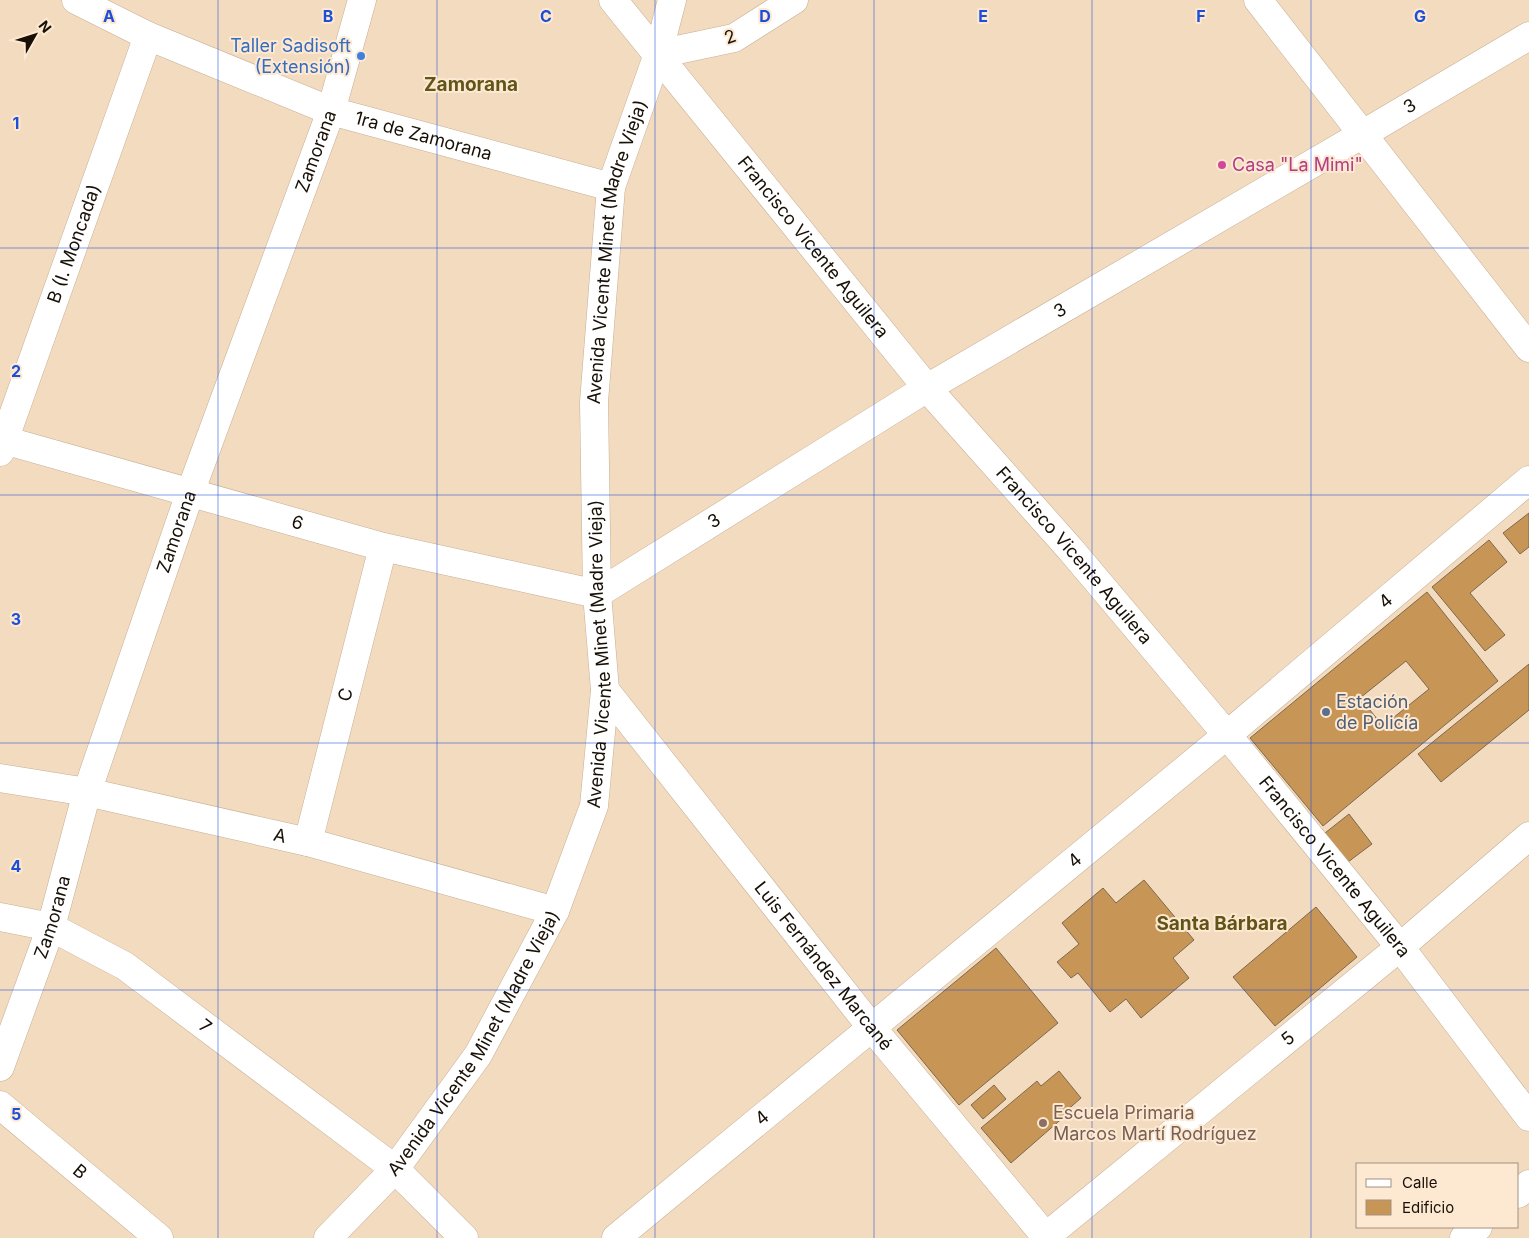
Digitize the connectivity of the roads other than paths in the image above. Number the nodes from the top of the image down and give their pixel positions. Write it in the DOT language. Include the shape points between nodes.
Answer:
graph roads {
  1 [pos="76,0"];
  2 [pos="362,0"];
  3 [pos="613,0"];
  4 [pos="672,0"];
  5 [pos="794,0"];
  6 [pos="1258,0"];
  7 [pos="148,36"];
  8 [pos="1529,36"];
  9 [pos="658,54"];
  10 [pos="331,111"];
  11 [pos="1364,134"];
  12 [pos="611,187"];
  13 [pos="1529,348"];
  14 [pos="927,388"];
  15 [pos="1,443"];
  16 [pos="1529,480"];
  17 [pos="190,493"];
  18 [pos="383,547"];
  19 [pos="597,594"];
  20 [pos="605,690"];
  21 [pos="1227,735"];
  22 [pos="0,778"];
  23 [pos="87,792"];
  24 [pos="1529,836"];
  25 [pos="308,842"];
  26 [pos="556,911"];
  27 [pos="0,917"];
  28 [pos="51,927"];
  29 [pos="1400,947"];
  30 [pos="872,1028"];
  31 [pos="0,1067"];
  32 [pos="0,1105"];
  33 [pos="1529,1117"];
  34 [pos="395,1169"];
  35 [pos="1529,1184"];
  36 [pos="1519,1193"];
  37 [pos="1477,1228"];
  38 [pos="159,1238"];
  39 [pos="328,1238"];
  40 [pos="464,1238"];
  41 [pos="616,1238"];
  42 [pos="1046,1238"];
  43 [pos="1464,1238"];
  1 -- 7 [label="street, 1ra de Zamorana"];
  2 -- 10 [label="street, Zamorana"];
  3 -- 9 [label="street, Francisco Vicente Aguilera"];
  4 -- 9 [label="street, Avenida Vicente Minet (Madre Vieja)"];
  5 -- 9 [label="street, 2" via="734,38"];
  6 -- 11 [label="street"];
  7 -- 10 [label="street, 1ra de Zamorana"];
  7 -- 15 [label="street, B (I. Moncada)"];
  8 -- 11 [label="street, 3"];
  9 -- 12 [label="street, Avenida Vicente Minet (Madre Vieja)"];
  9 -- 14 [label="street, Francisco Vicente Aguilera"];
  10 -- 12 [label="street, 1ra de Zamorana"];
  10 -- 17 [label="street, Zamorana"];
  11 -- 13 [label="street"];
  11 -- 14 [label="street, 3"];
  12 -- 19 [label="street, Avenida Vicente Minet (Madre Vieja)" via="594,402"];
  14 -- 19 [label="street, 3"];
  14 -- 21 [label="street, Francisco Vicente Aguilera" via="1071,550"];
  15 -- 17 [label="street, 6"];
  16 -- 21 [label="street, 4"];
  17 -- 18 [label="street, 6"];
  17 -- 23 [label="street, Zamorana"];
  18 -- 19 [label="street, 6"];
  18 -- 25 [label="street, C"];
  19 -- 20 [label="street, Avenida Vicente Minet (Madre Vieja)"];
  20 -- 26 [label="street, Avenida Vicente Minet (Madre Vieja)" via="594,806"];
  20 -- 30 [label="street, Luis Fernández Marcané"];
  21 -- 29 [label="street, Francisco Vicente Aguilera"];
  21 -- 30 [label="street, 4"];
  22 -- 23 [label="street, A"];
  23 -- 25 [label="street, A"];
  23 -- 28 [label="street, Zamorana"];
  24 -- 29 [label="street, 5"];
  25 -- 26 [label="street, A"];
  26 -- 34 [label="street, Avenida Vicente Minet (Madre Vieja)" via="478,1055"];
  27 -- 28 [label="street, 7"];
  28 -- 31 [label="street, Zamorana"];
  28 -- 34 [label="street, 7" via="125,966"];
  29 -- 33 [label="street, Francisco Vicente Aguilera"];
  29 -- 42 [label="street, 5"];
  30 -- 41 [label="street, 4"];
  30 -- 42 [label="street, Luis Fernández Marcané"];
  32 -- 38 [label="street, B"];
  34 -- 39 [label="street, Avenida Vicente Minet (Madre Vieja)"];
  34 -- 40 [label="street, 7"];
  35 -- 36 [label="street"];
  37 -- 43 [label="street"];
}
